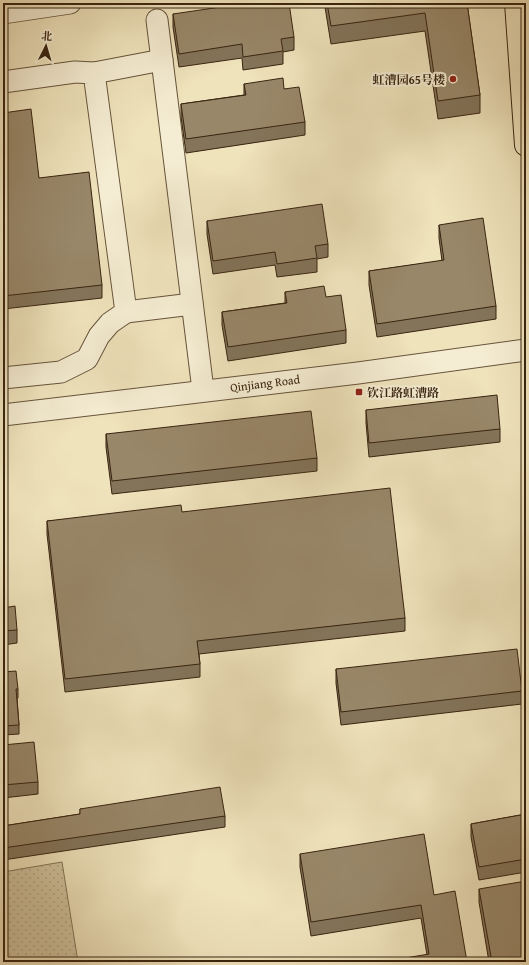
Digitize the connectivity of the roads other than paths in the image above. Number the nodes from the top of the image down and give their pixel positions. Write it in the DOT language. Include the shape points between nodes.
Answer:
graph roads {
  1 [pos="70,3"];
  2 [pos="516,3"];
  3 [pos="3,13"];
  4 [pos="157,20"];
  5 [pos="162,60"];
  6 [pos="94,73"];
  7 [pos="3,82"];
  8 [pos="526,145"];
  9 [pos="192,304"];
  10 [pos="126,312"];
  11 [pos="526,350"];
  12 [pos="3,378"];
  13 [pos="203,390"];
  14 [pos="3,415"];
  1 -- 3 [label="street"];
  2 -- 8 [label="main road"];
  4 -- 5 [label="street"];
  5 -- 6 [label="street"];
  5 -- 9 [label="street"];
  6 -- 7 [label="street" via="75,72"];
  6 -- 10 [label="street"];
  9 -- 10 [label="street"];
  9 -- 13 [label="street"];
  10 -- 12 [label="street" via="110,323 98,336 87,359 61,372"];
  11 -- 13 [label="street, Qinjiang Road" via="358,373"];
  13 -- 14 [label="street, Qinjiang Road"];
}
